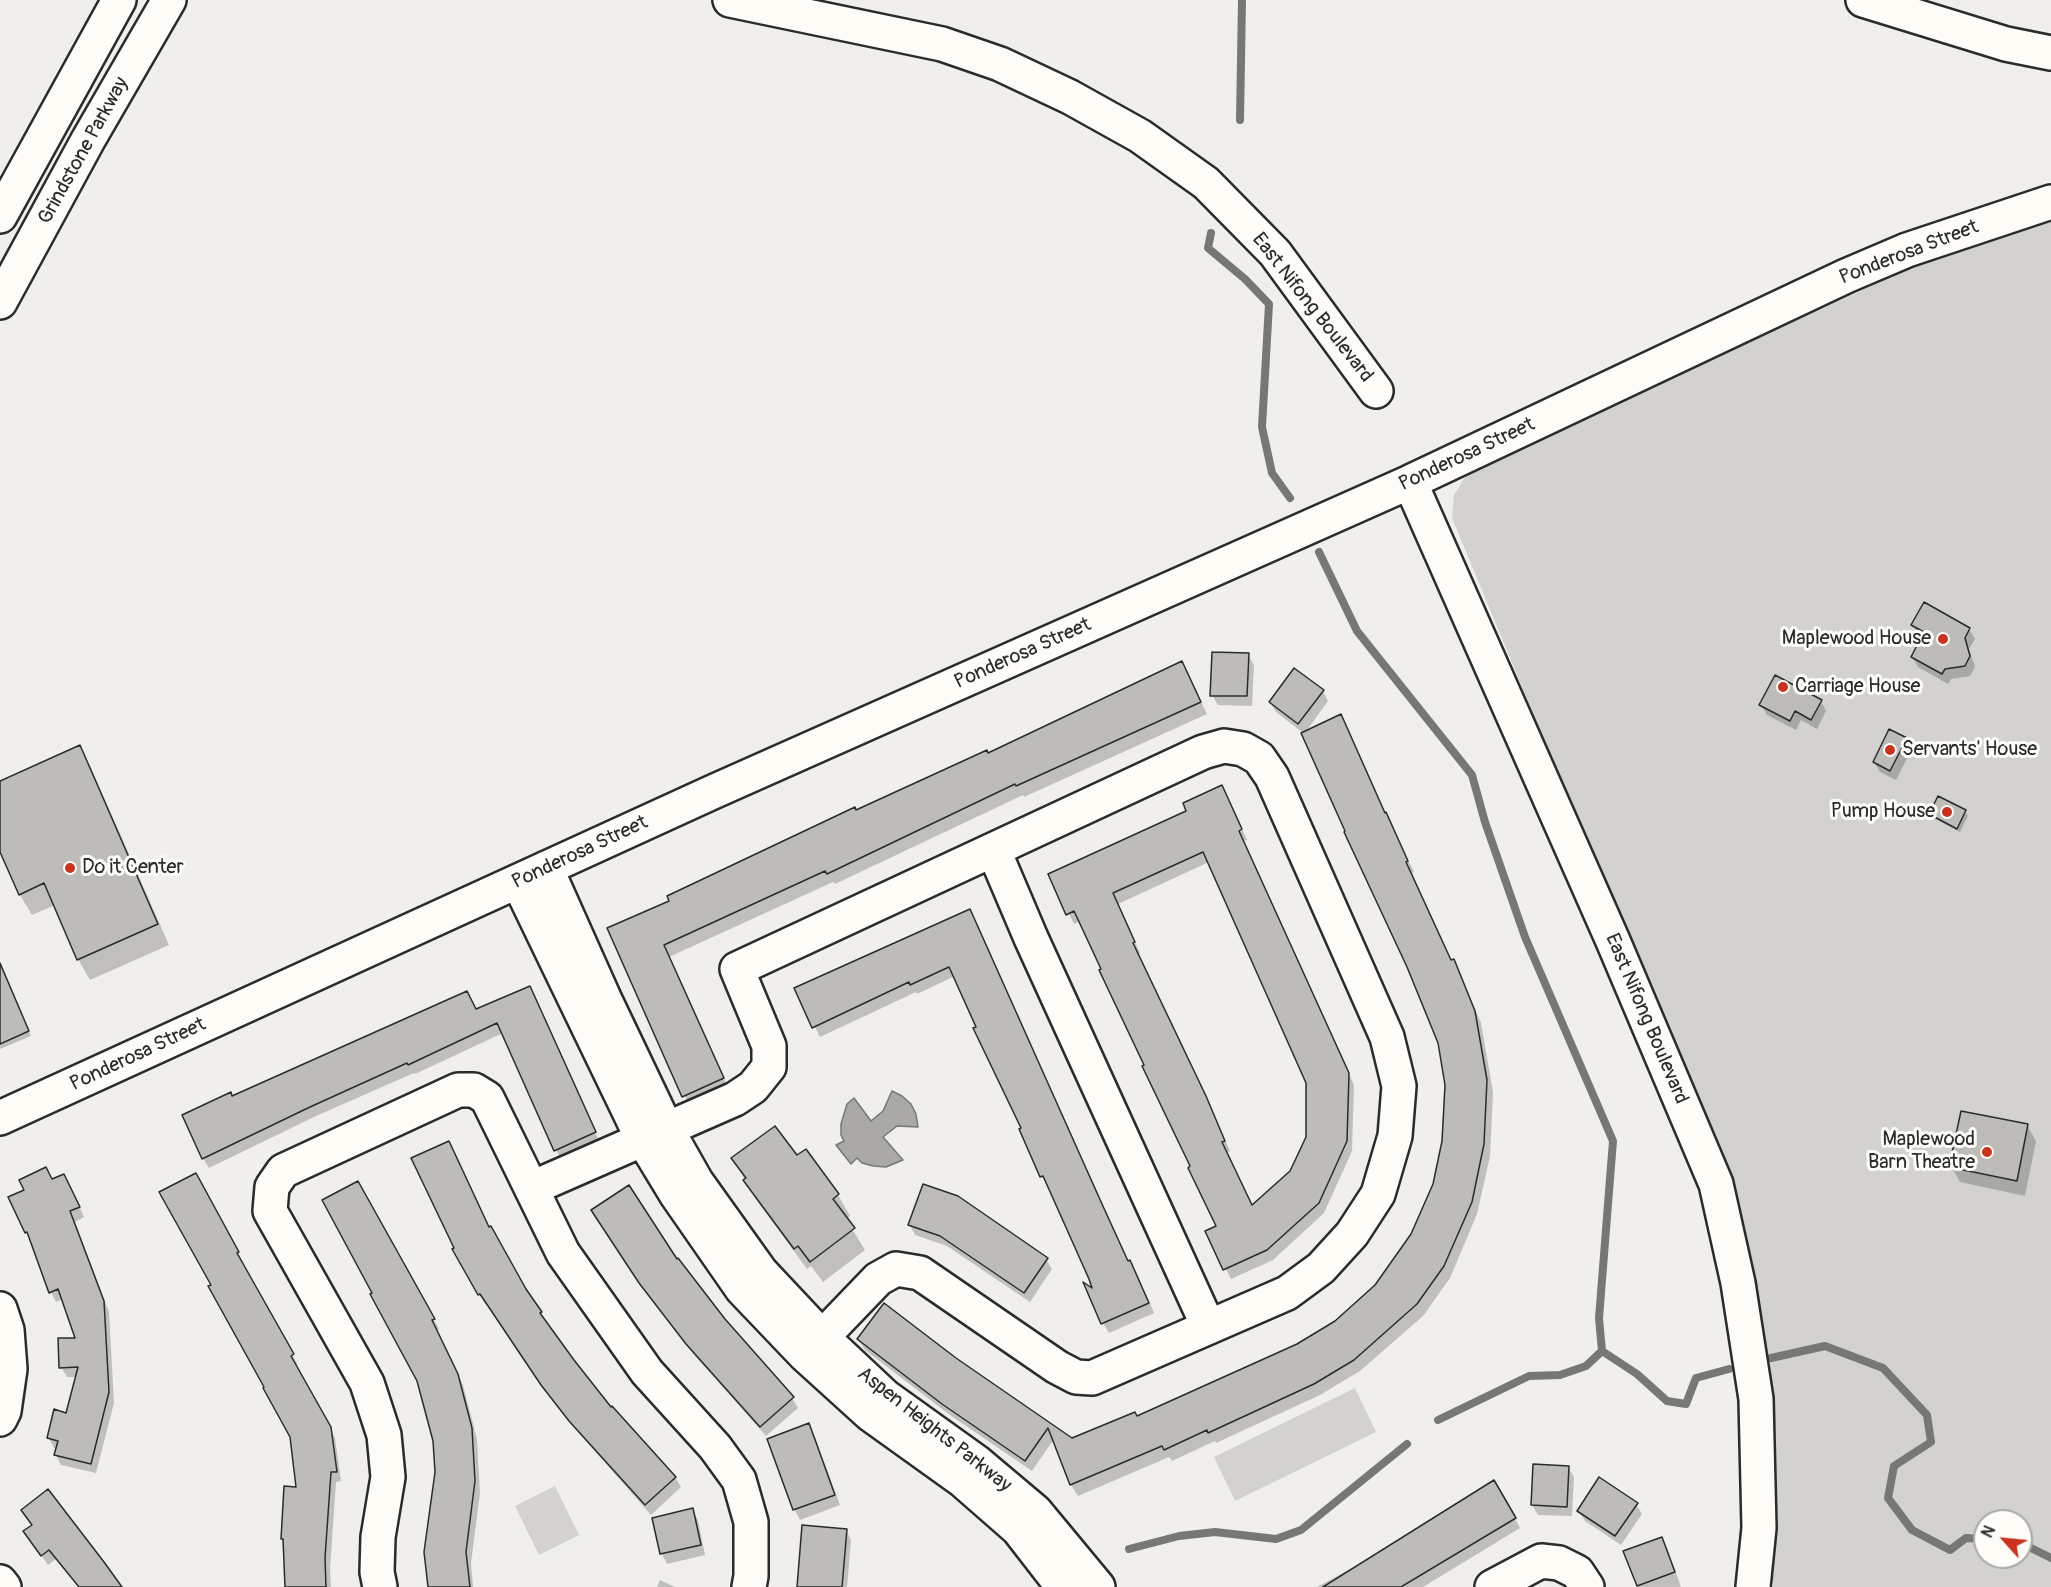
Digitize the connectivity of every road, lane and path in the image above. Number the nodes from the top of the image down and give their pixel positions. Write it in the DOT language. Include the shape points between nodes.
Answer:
graph roads {
  1 [pos="119,0"];
  2 [pos="150,0"];
  3 [pos="169,0"];
  4 [pos="730,0"];
  5 [pos="1863,0"];
  6 [pos="145,42"];
  7 [pos="2051,53"];
  8 [pos="2051,202"];
  9 [pos="0,216"];
  10 [pos="0,302"];
  11 [pos="1376,390"];
  12 [pos="1410,482"];
  13 [pos="994,851"];
  14 [pos="532,874"];
  15 [pos="0,1118"];
  16 [pos="654,1133"];
  17 [pos="532,1188"];
  18 [pos="0,1309"];
  19 [pos="1208,1326"];
  20 [pos="814,1346"];
  21 [pos="0,1419"];
  22 [pos="0,1582"];
  23 [pos="4,1587"];
  24 [pos="380,1587"];
  25 [pos="749,1587"];
  26 [pos="1063,1587"];
  27 [pos="1098,1587"];
  28 [pos="1492,1587"];
  29 [pos="1587,1587"];
  30 [pos="1753,1587"];
  1 -- 9 [label="main road"];
  2 -- 6 [label="main road"];
  3 -- 6 [label="main road, Grindstone Parkway"];
  4 -- 11 [label="main road, East Nifong Boulevard" via="942,44 1010,69 1140,136 1206,183 1275,253"];
  5 -- 7 [label="main road" via="2006,44"];
  6 -- 10 [label="main road, Grindstone Parkway"];
  8 -- 12 [label="main road, Ponderosa Street" via="1907,250 1846,276"];
  12 -- 14 [label="main road, Ponderosa Street"];
  12 -- 30 [label="main road, East Nifong Boulevard" via="1716,1184 1738,1283 1756,1399 1759,1528"];
  13 -- 16 [label="main road" via="737,969 769,1046 769,1067 753,1088 735,1099"];
  13 -- 19 [label="main road"];
  13 -- 19 [label="main road" via="1203,752 1224,746 1243,749 1259,758 1272,777 1387,1037 1399,1086 1395,1136 1378,1194 1352,1234 1321,1268 1287,1293"];
  14 -- 15 [label="main road, Ponderosa Street"];
  14 -- 16 [label="main road, Aspen Heights Parkway"];
  16 -- 17 [label="main road"];
  16 -- 20 [label="main road, Aspen Heights Parkway" via="696,1181"];
  17 -- 24 [label="main road" via="487,1098 474,1090 458,1090 283,1171 272,1187 270,1210 368,1383 384,1435 388,1477 378,1537"];
  17 -- 25 [label="main road" via="563,1253 640,1363 739,1480 751,1522"];
  18 -- 21 [label="main road" via="7,1330 10,1369"];
  19 -- 20 [label="main road" via="1110,1372 1092,1378 1076,1377 920,1273 896,1269 878,1279"];
  20 -- 26 [label="main road, Aspen Heights Parkway" via="870,1414 962,1480 1018,1529"];
  20 -- 27 [label="main road, Aspen Heights Parkway" via="978,1463 1035,1511"];
  22 -- 23 [label="main road"];
  28 -- 29 [label="main road" via="1541,1561 1559,1563 1577,1572"];
}
